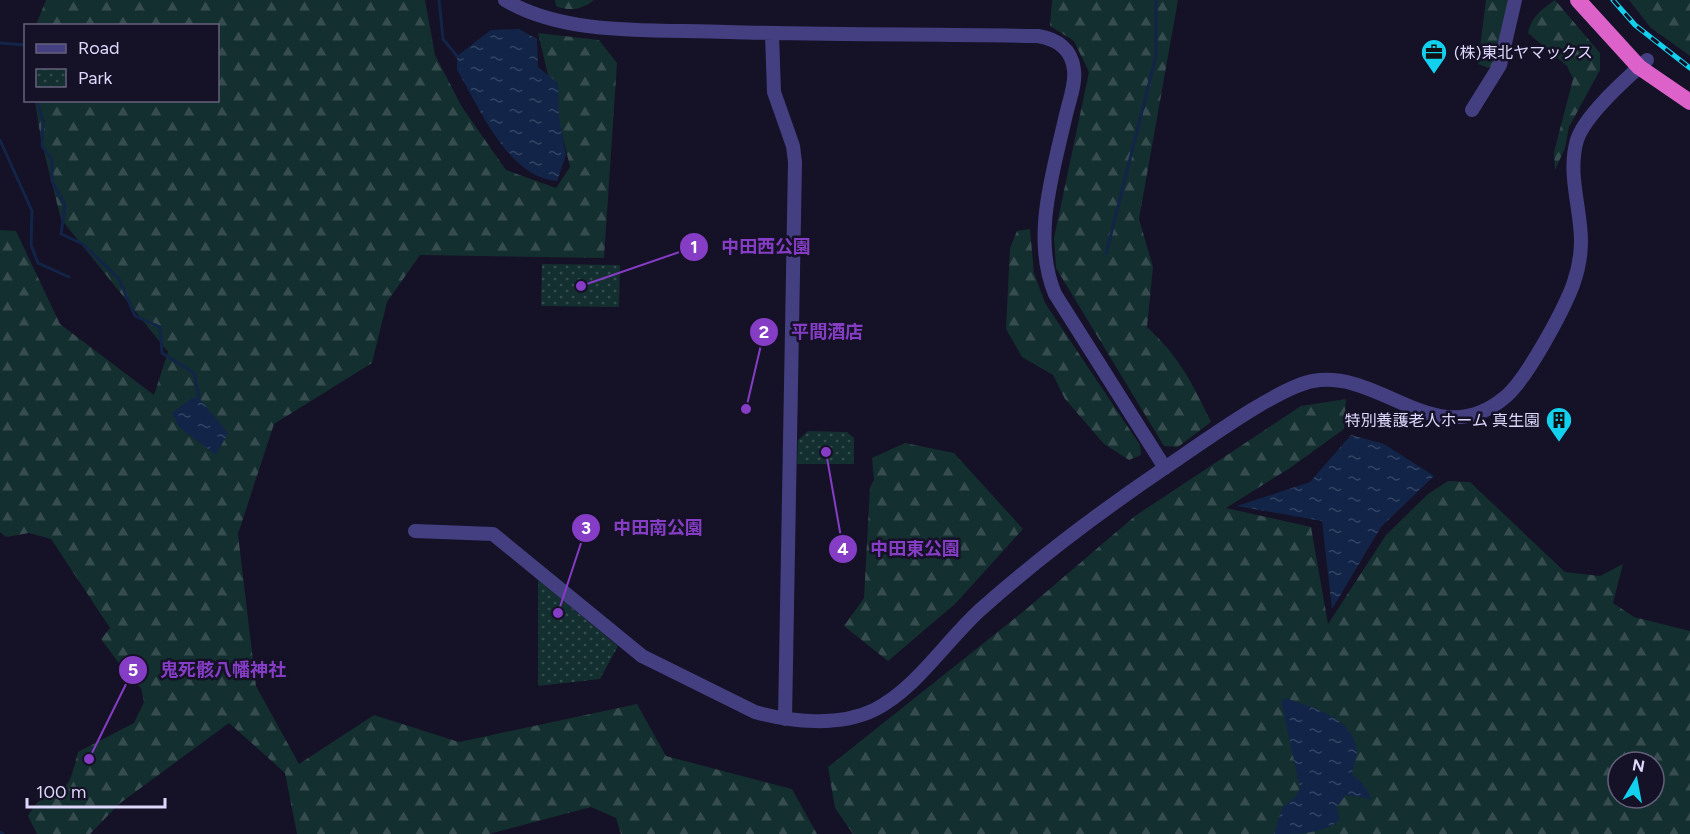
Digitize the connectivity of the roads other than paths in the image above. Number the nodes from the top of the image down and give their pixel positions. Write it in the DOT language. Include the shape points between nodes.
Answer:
graph roads {
  1 [pos="505,0"];
  2 [pos="1515,0"];
  3 [pos="1578,0"];
  4 [pos="1592,0"];
  5 [pos="772,34"];
  6 [pos="1643,64"];
  7 [pos="1690,90"];
  8 [pos="1690,102"];
  9 [pos="1472,110"];
  10 [pos="1164,468"];
  11 [pos="415,531"];
  12 [pos="785,719"];
  1 -- 5 [label="street" via="533,15 585,25"];
  2 -- 9 [label="street" via="1500,65"];
  3 -- 6 [label="highway"];
  4 -- 6 [label="highway"];
  5 -- 10 [label="street" via="1038,36 1062,44 1075,72 1046,216 1046,274"];
  5 -- 12 [label="street" via="774,92 795,162"];
  6 -- 7 [label="highway"];
  6 -- 8 [label="highway"];
  6 -- 10 [label="street" via="1592,117 1577,141 1574,174 1581,243 1574,283 1539,350 1505,398 1469,415 1450,418 1430,415 1345,381 1309,381 1283,392"];
  10 -- 12 [label="street" via="981,609 891,700 843,719"];
  11 -- 12 [label="street" via="493,534 642,656 755,712"];
}
